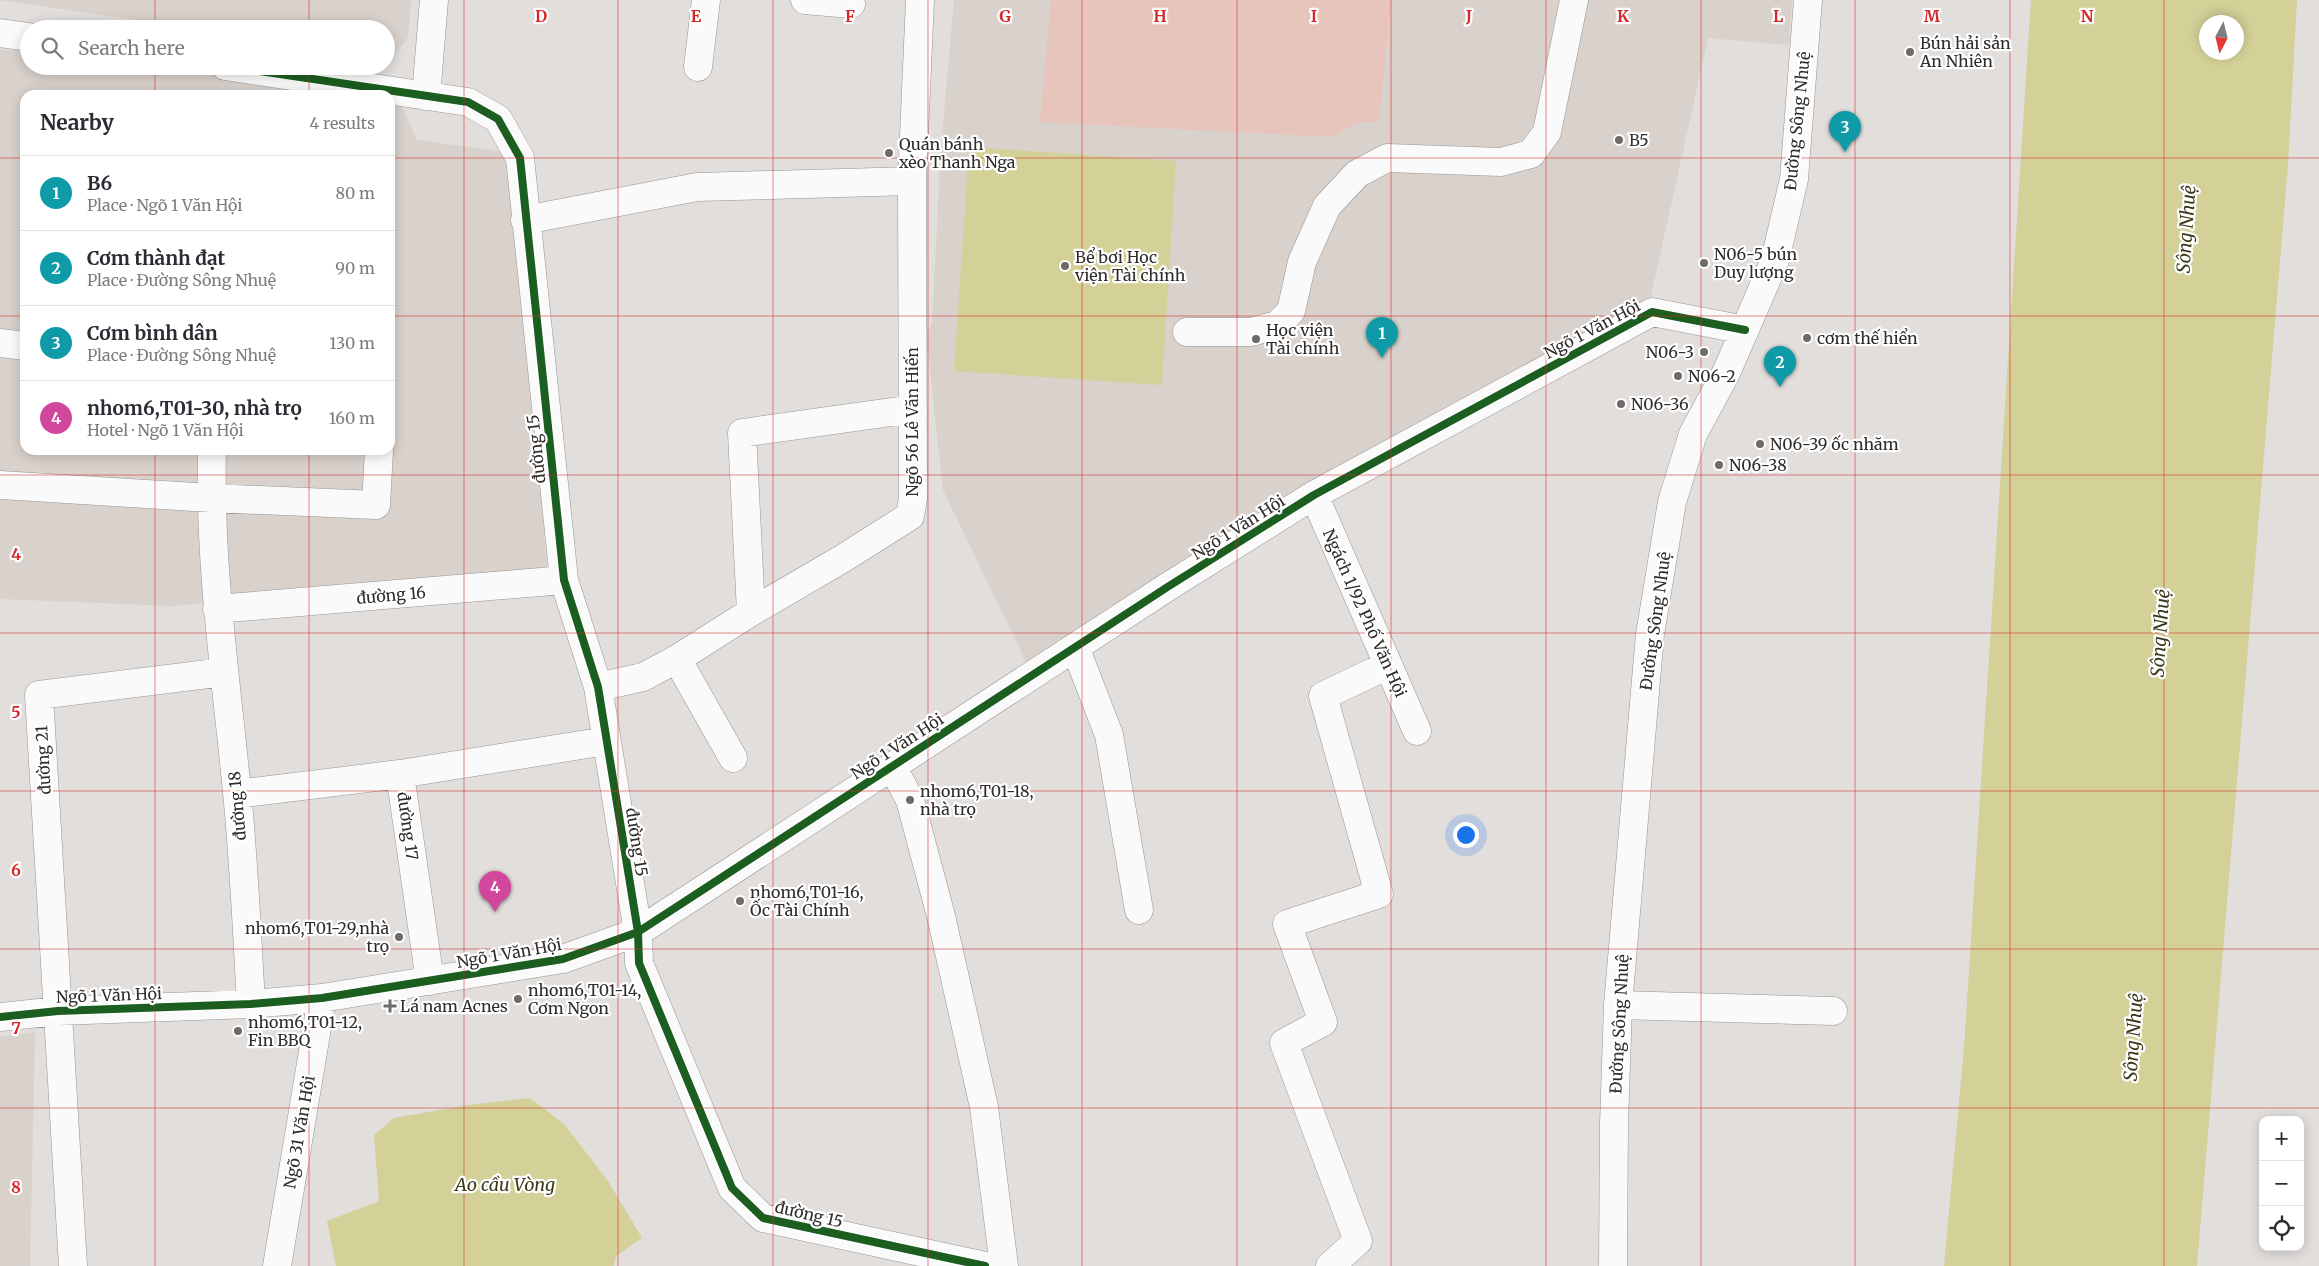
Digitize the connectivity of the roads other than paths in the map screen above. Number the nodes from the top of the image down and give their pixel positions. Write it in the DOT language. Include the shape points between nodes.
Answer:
graph roads {
  1 [pos="434,0"];
  2 [pos="706,0"];
  3 [pos="805,0"];
  4 [pos="920,0"];
  5 [pos="1574,0"];
  6 [pos="1808,0"];
  7 [pos="851,4"];
  8 [pos="0,33"];
  9 [pos="20,36"];
  10 [pos="698,67"];
  11 [pos="285,75"];
  12 [pos="386,90"];
  13 [pos="395,91"];
  14 [pos="426,96"];
  15 [pos="912,180"];
  16 [pos="525,220"];
  17 [pos="1745,330"];
  18 [pos="1187,332"];
  19 [pos="0,343"];
  20 [pos="20,345"];
  21 [pos="913,409"];
  22 [pos="212,455"];
  23 [pos="379,455"];
  24 [pos="0,485"];
  25 [pos="1314,496"];
  26 [pos="211,498"];
  27 [pos="564,580"];
  28 [pos="217,609"];
  29 [pos="751,612"];
  30 [pos="1075,647"];
  31 [pos="677,659"];
  32 [pos="1388,665"];
  33 [pos="224,672"];
  34 [pos="598,687"];
  35 [pos="1417,732"];
  36 [pos="606,741"];
  37 [pos="733,758"];
  38 [pos="892,766"];
  39 [pos="400,774"];
  40 [pos="237,794"];
  41 [pos="1139,910"];
  42 [pos="638,932"];
  43 [pos="430,981"];
  44 [pos="322,998"];
  45 [pos="252,1004"];
  46 [pos="1618,1005"];
  47 [pos="1833,1010"];
  48 [pos="58,1011"];
  49 [pos="0,1017"];
  50 [pos="73,1266"];
  51 [pos="277,1266"];
  52 [pos="985,1266"];
  53 [pos="1004,1266"];
  54 [pos="1330,1266"];
  55 [pos="1613,1266"];
  1 -- 14 [label="street"];
  2 -- 10 [label="street"];
  3 -- 7 [label="street"];
  4 -- 15 [label="street, Ngõ 56 Lê Văn Hiến"];
  5 -- 18 [label="street" via="1546,132 1531,154 1501,162 1387,158 1357,174 1327,206 1302,262 1291,311 1277,325 1250,332"];
  6 -- 17 [label="street, Đường Sông Nhuệ" via="1794,179 1775,260"];
  8 -- 9 [label="street"];
  11 -- 12 [label="street, đường 15"];
  13 -- 14 [label="street, đường 15"];
  14 -- 16 [label="street, đường 15" via="468,102 498,119 520,158"];
  15 -- 16 [label="street" via="698,186"];
  15 -- 21 [label="street, Ngõ 56 Lê Văn Hiến"];
  16 -- 27 [label="street, đường 15"];
  17 -- 25 [label="street, Ngõ 1 Văn Hội" via="1652,312"];
  17 -- 46 [label="street, Đường Sông Nhuệ" via="1693,434 1672,502 1650,634"];
  19 -- 20 [label="street"];
  21 -- 29 [label="street, Ngõ 56 Lê Văn Hiến" via="910,516"];
  21 -- 29 [label="street" via="742,433"];
  22 -- 26 [label="street, đường 18"];
  23 -- 26 [label="street" via="376,505"];
  24 -- 26 [label="street"];
  25 -- 30 [label="street, Ngõ 1 Văn Hội"];
  25 -- 32 [label="street, Ngách 1/92 Phố Văn Hội"];
  26 -- 28 [label="street, đường 18"];
  27 -- 28 [label="street, đường 16"];
  27 -- 34 [label="street, đường 15"];
  28 -- 33 [label="street, đường 18"];
  29 -- 31 [label="street, Ngõ 56 Lê Văn Hiến"];
  30 -- 38 [label="street, Ngõ 1 Văn Hội"];
  30 -- 41 [label="street" via="1109,735"];
  31 -- 34 [label="street, Ngõ 56 Lê Văn Hiến" via="643,677"];
  31 -- 37 [label="street"];
  32 -- 35 [label="street, Ngách 1/92 Phố Văn Hội"];
  32 -- 54 [label="street" via="1323,696 1379,894 1287,924 1323,1022 1284,1043 1358,1241"];
  33 -- 40 [label="street, đường 18"];
  33 -- 48 [label="street, đường 21" via="39,695"];
  34 -- 36 [label="street, đường 15"];
  36 -- 39 [label="street"];
  36 -- 42 [label="street, đường 15"];
  38 -- 42 [label="street, Ngõ 1 Văn Hội"];
  38 -- 53 [label="street" via="910,800 941,916 984,1107"];
  39 -- 40 [label="street, đường 17"];
  39 -- 43 [label="street, đường 17"];
  40 -- 45 [label="street, đường 18"];
  42 -- 43 [label="street, Ngõ 1 Văn Hội" via="563,959"];
  42 -- 52 [label="street, đường 15" via="639,963 732,1188 763,1218"];
  43 -- 44 [label="street, Ngõ 1 Văn Hội"];
  44 -- 45 [label="street, Ngõ 1 Văn Hội"];
  44 -- 51 [label="street, Ngõ 31 Văn Hội"];
  45 -- 48 [label="street, Ngõ 1 Văn Hội"];
  46 -- 47 [label="street"];
  46 -- 55 [label="street, Đường Sông Nhuệ"];
  48 -- 49 [label="street, Ngõ 1 Văn Hội"];
  48 -- 50 [label="street"];
}
